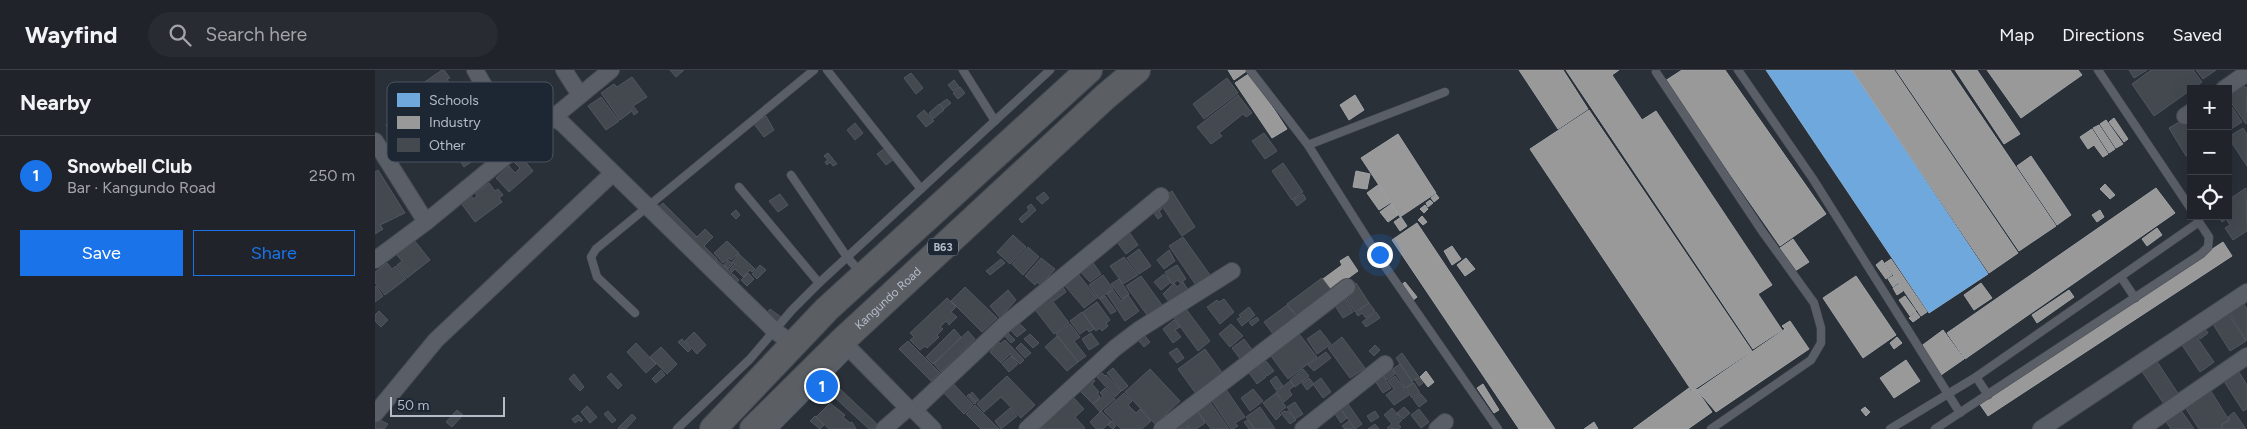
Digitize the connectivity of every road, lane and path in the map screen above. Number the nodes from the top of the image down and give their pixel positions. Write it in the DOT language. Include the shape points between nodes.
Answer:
graph roads {
  1 [pos="475,70"];
  2 [pos="564,70"];
  3 [pos="611,70"];
  4 [pos="814,70"];
  5 [pos="827,70"];
  6 [pos="963,70"];
  7 [pos="1050,70"];
  8 [pos="1089,70"];
  9 [pos="1137,70"];
  10 [pos="1250,70"];
  11 [pos="1657,70"];
  12 [pos="1738,70"];
  13 [pos="2098,70"];
  14 [pos="2247,73"];
  15 [pos="482,82"];
  16 [pos="2230,85"];
  17 [pos="1445,92"];
  18 [pos="580,95"];
  19 [pos="553,118"];
  20 [pos="995,121"];
  21 [pos="375,140"];
  22 [pos="1307,145"];
  23 [pos="381,160"];
  24 [pos="500,162"];
  25 [pos="613,173"];
  26 [pos="791,175"];
  27 [pos="739,187"];
  28 [pos="921,188"];
  29 [pos="1161,196"];
  30 [pos="2187,202"];
  31 [pos="648,208"];
  32 [pos="2196,220"];
  33 [pos="2198,220"];
  34 [pos="426,222"];
  35 [pos="375,260"];
  36 [pos="855,266"];
  37 [pos="1232,271"];
  38 [pos="2121,277"];
  39 [pos="819,283"];
  40 [pos="1347,287"];
  41 [pos="2247,292"];
  42 [pos="2135,298"];
  43 [pos="635,313"];
  44 [pos="784,338"];
  45 [pos="846,346"];
  46 [pos="2247,356"];
  47 [pos="1385,364"];
  48 [pos="1977,377"];
  49 [pos="1948,394"];
  50 [pos="1988,395"];
  51 [pos="911,409"];
  52 [pos="1960,412"];
  53 [pos="375,414"];
  54 [pos="677,429"];
  55 [pos="713,429"];
  56 [pos="753,429"];
  57 [pos="774,429"];
  58 [pos="884,429"];
  59 [pos="933,429"];
  60 [pos="1027,429"];
  61 [pos="1162,429"];
  62 [pos="1303,429"];
  63 [pos="1498,429"];
  64 [pos="1711,429"];
  65 [pos="1890,429"];
  66 [pos="1935,429"];
  67 [pos="2041,429"];
  68 [pos="2141,429"];
  1 -- 15 [label="street"];
  2 -- 18 [label="street"];
  3 -- 18 [label="street"];
  4 -- 31 [label="lane"];
  5 -- 28 [label="lane"];
  6 -- 20 [label="lane"];
  7 -- 20 [label="lane"];
  8 -- 36 [label="highway, B63"];
  9 -- 45 [label="highway, Kangundo Road / B63"];
  10 -- 22 [label="lane"];
  11 -- 64 [label="lane" via="1761,231 1814,303 1821,328 1821,343 1811,360"];
  12 -- 49 [label="lane" via="1813,180"];
  13 -- 30 [label="lane"];
  14 -- 16 [label="street"];
  17 -- 22 [label="lane"];
  18 -- 19 [label="street"];
  19 -- 25 [label="street"];
  20 -- 28 [label="lane"];
  21 -- 23 [label="street"];
  22 -- 63 [label="lane" via="1382,262"];
  23 -- 34 [label="street"];
  24 -- 34 [label="street"];
  25 -- 31 [label="street"];
  25 -- 53 [label="street" via="435,340"];
  26 -- 36 [label="lane"];
  27 -- 39 [label="lane"];
  28 -- 36 [label="lane"];
  29 -- 51 [label="street" via="1003,326"];
  31 -- 43 [label="lane" via="596,249 591,257 597,276"];
  31 -- 44 [label="street"];
  32 -- 38 [label="lane"];
  33 -- 42 [label="lane" via="2209,237 2208,247"];
  34 -- 35 [label="street"];
  36 -- 39 [label="lane"];
  36 -- 44 [label="highway, B63"];
  37 -- 60 [label="street" via="1115,348"];
  38 -- 42 [label="lane"];
  38 -- 48 [label="lane"];
  39 -- 44 [label="lane" via="792,310"];
  40 -- 61 [label="street"];
  41 -- 67 [label="street"];
  42 -- 50 [label="lane"];
  44 -- 54 [label="lane" via="744,365"];
  44 -- 55 [label="highway, B63"];
  45 -- 51 [label="street"];
  45 -- 56 [label="highway, Kangundo Road / B63"];
  45 -- 57 [label="lane"];
  46 -- 68 [label="street"];
  47 -- 62 [label="street"];
  48 -- 49 [label="lane"];
  48 -- 50 [label="lane"];
  49 -- 52 [label="lane"];
  49 -- 65 [label="lane"];
  50 -- 52 [label="lane"];
  51 -- 58 [label="street"];
  51 -- 59 [label="street"];
  52 -- 66 [label="lane"];
}
